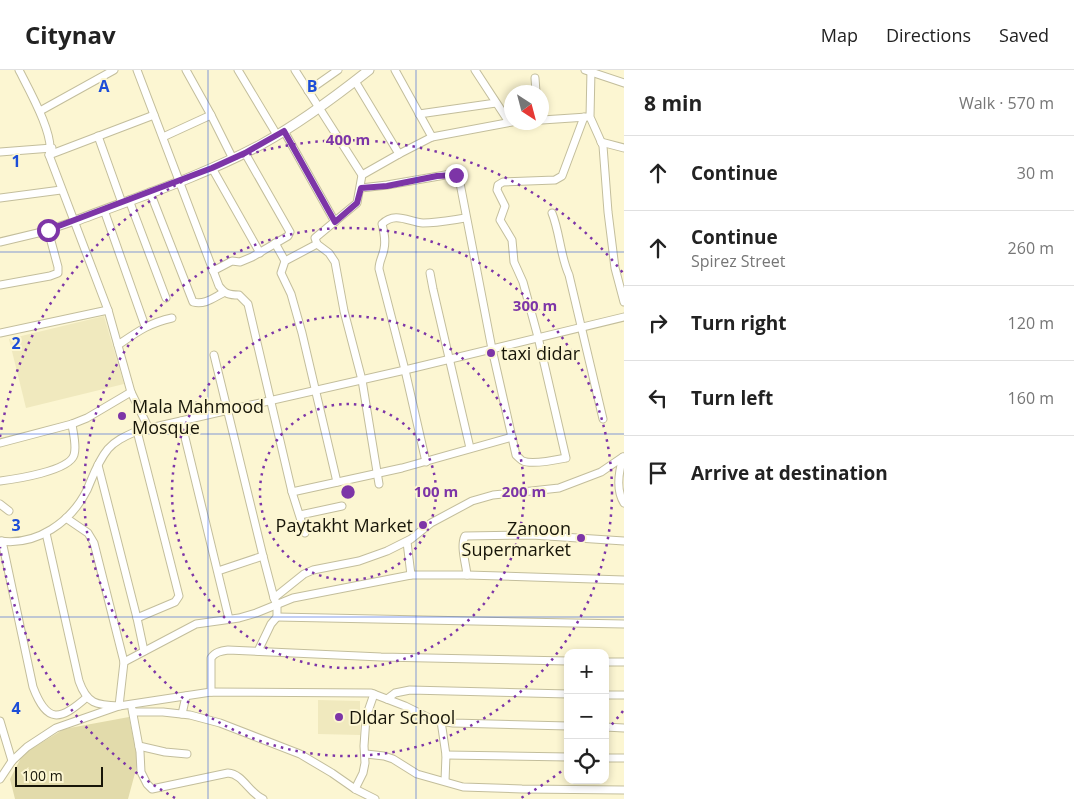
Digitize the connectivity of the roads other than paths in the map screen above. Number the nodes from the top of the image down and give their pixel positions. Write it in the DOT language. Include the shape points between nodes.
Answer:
graph roads {
  1 [pos="19,70"];
  2 [pos="114,70"];
  3 [pos="137,70"];
  4 [pos="186,70"];
  5 [pos="238,70"];
  6 [pos="295,70"];
  7 [pos="338,70"];
  8 [pos="369,70"];
  9 [pos="395,70"];
  10 [pos="475,70"];
  11 [pos="589,70"];
  12 [pos="486,71"];
  13 [pos="480,78"];
  14 [pos="535,78"];
  15 [pos="355,81"];
  16 [pos="624,83"];
  17 [pos="536,85"];
  18 [pos="308,91"];
  19 [pos="496,103"];
  20 [pos="319,109"];
  21 [pos="40,111"];
  22 [pos="419,114"];
  23 [pos="504,114"];
  24 [pos="154,115"];
  25 [pos="211,115"];
  26 [pos="587,117"];
  27 [pos="549,120"];
  28 [pos="504,123"];
  29 [pos="281,133"];
  30 [pos="98,136"];
  31 [pos="163,137"];
  32 [pos="432,137"];
  33 [pos="601,142"];
  34 [pos="624,148"];
  35 [pos="1,151"];
  36 [pos="51,152"];
  37 [pos="245,153"];
  38 [pos="399,154"];
  39 [pos="233,159"];
  40 [pos="212,168"];
  41 [pos="362,175"];
  42 [pos="179,181"];
  43 [pos="361,188"];
  44 [pos="61,190"];
  45 [pos="150,192"];
  46 [pos="0,198"];
  47 [pos="125,202"];
  48 [pos="104,210"];
  49 [pos="552,213"];
  50 [pos="466,218"];
  51 [pos="75,221"];
  52 [pos="335,222"];
  53 [pos="48,230"];
  54 [pos="0,242"];
  55 [pos="275,243"];
  56 [pos="317,244"];
  57 [pos="260,253"];
  58 [pos="285,261"];
  59 [pos="213,271"];
  60 [pos="430,273"];
  61 [pos="0,285"];
  62 [pos="224,292"];
  63 [pos="166,298"];
  64 [pos="624,302"];
  65 [pos="108,310"];
  66 [pos="624,316"];
  67 [pos="172,318"];
  68 [pos="145,326"];
  69 [pos="582,327"];
  70 [pos="0,333"];
  71 [pos="538,337"];
  72 [pos="118,345"];
  73 [pos="492,348"];
  74 [pos="214,355"];
  75 [pos="449,359"];
  76 [pos="406,370"];
  77 [pos="362,380"];
  78 [pos="315,390"];
  79 [pos="131,392"];
  80 [pos="270,401"];
  81 [pos="226,411"];
  82 [pos="603,419"];
  83 [pos="181,421"];
  84 [pos="72,424"];
  85 [pos="149,429"];
  86 [pos="137,432"];
  87 [pos="0,435"];
  88 [pos="512,436"];
  89 [pos="1,443"];
  90 [pos="470,448"];
  91 [pos="623,455"];
  92 [pos="426,462"];
  93 [pos="98,464"];
  94 [pos="622,471"];
  95 [pos="601,472"];
  96 [pos="377,473"];
  97 [pos="0,481"];
  98 [pos="337,482"];
  99 [pos="379,484"];
  100 [pos="292,492"];
  101 [pos="624,503"];
  102 [pos="0,504"];
  103 [pos="342,506"];
  104 [pos="9,512"];
  105 [pos="300,515"];
  106 [pos="66,518"];
  107 [pos="46,533"];
  108 [pos="305,533"];
  109 [pos="1,541"];
  110 [pos="624,541"];
  111 [pos="407,542"];
  112 [pos="263,556"];
  113 [pos="218,572"];
  114 [pos="410,575"];
  115 [pos="467,575"];
  116 [pos="624,580"];
  117 [pos="274,598"];
  118 [pos="277,605"];
  119 [pos="277,617"];
  120 [pos="137,618"];
  121 [pos="229,619"];
  122 [pos="624,624"];
  123 [pos="144,651"];
  124 [pos="258,652"];
  125 [pos="564,661"];
  126 [pos="124,662"];
  127 [pos="609,662"];
  128 [pos="624,662"];
  129 [pos="211,692"];
  130 [pos="374,694"];
  131 [pos="564,694"];
  132 [pos="609,695"];
  133 [pos="624,695"];
  134 [pos="186,696"];
  135 [pos="87,697"];
  136 [pos="387,699"];
  137 [pos="119,706"];
  138 [pos="132,709"];
  139 [pos="182,714"];
  140 [pos="0,721"];
  141 [pos="441,721"];
  142 [pos="564,726"];
  143 [pos="609,727"];
  144 [pos="624,728"];
  145 [pos="139,746"];
  146 [pos="187,754"];
  147 [pos="366,754"];
  148 [pos="446,755"];
  149 [pos="564,757"];
  150 [pos="609,758"];
  151 [pos="624,758"];
  152 [pos="12,761"];
  153 [pos="0,779"];
  154 [pos="446,781"];
  155 [pos="355,788"];
  156 [pos="522,789"];
  157 [pos="624,790"];
  158 [pos="263,799"];
  159 [pos="375,799"];
  160 [pos="523,799"];
  1 -- 21 [label="street"];
  2 -- 21 [label="street"];
  3 -- 24 [label="street"];
  4 -- 25 [label="street"];
  5 -- 29 [label="street"];
  6 -- 18 [label="street"];
  7 -- 18 [label="street"];
  8 -- 15 [label="main road"];
  9 -- 22 [label="street"];
  10 -- 13 [label="street"];
  11 -- 16 [label="street"];
  11 -- 26 [label="street"];
  12 -- 13 [label="street"];
  13 -- 19 [label="street"];
  14 -- 17 [label="street"];
  15 -- 20 [label="main road"];
  15 -- 38 [label="street"];
  18 -- 20 [label="street"];
  19 -- 22 [label="street"];
  19 -- 23 [label="street"];
  20 -- 29 [label="main road"];
  20 -- 41 [label="street"];
  21 -- 36 [label="street"];
  22 -- 32 [label="street"];
  24 -- 30 [label="street"];
  24 -- 31 [label="street"];
  25 -- 31 [label="street"];
  25 -- 39 [label="street"];
  26 -- 27 [label="street"];
  26 -- 33 [label="street"];
  26 -- 71 [label="street" via="562,176 555,180 502,182 497,190 505,206 500,220 512,240 514,262"];
  28 -- 32 [label="street"];
  29 -- 37 [label="main road"];
  29 -- 52 [label="street"];
  30 -- 36 [label="street"];
  30 -- 47 [label="street"];
  31 -- 42 [label="street"];
  32 -- 38 [label="street"];
  33 -- 34 [label="street"];
  33 -- 64 [label="street" via="615,268"];
  35 -- 36 [label="street"];
  36 -- 44 [label="street"];
  37 -- 39 [label="main road"];
  37 -- 55 [label="street" via="290,232"];
  38 -- 41 [label="street"];
  39 -- 40 [label="main road"];
  40 -- 42 [label="main road"];
  40 -- 57 [label="street"];
  41 -- 43 [label="street"];
  42 -- 45 [label="main road"];
  42 -- 59 [label="street"];
  43 -- 50 [label="street" via="456,175"];
  43 -- 52 [label="street" via="357,203"];
  44 -- 46 [label="street"];
  44 -- 51 [label="street"];
  45 -- 47 [label="main road"];
  45 -- 62 [label="street" via="193,302 204,303"];
  47 -- 48 [label="main road"];
  47 -- 63 [label="street"];
  48 -- 51 [label="main road"];
  48 -- 68 [label="street"];
  49 -- 69 [label="street"];
  50 -- 73 [label="street"];
  50 -- 76 [label="street" via="421,222 406,217 389,219 382,224 385,248 379,268"];
  51 -- 53 [label="street"];
  51 -- 65 [label="street"];
  52 -- 56 [label="street" via="318,235"];
  53 -- 54 [label="street"];
  53 -- 61 [label="street" via="58,273"];
  55 -- 57 [label="street"];
  55 -- 58 [label="street"];
  56 -- 58 [label="street"];
  56 -- 77 [label="street" via="335,262"];
  57 -- 59 [label="street" via="240,262 232,261"];
  58 -- 78 [label="street" via="281,273 291,294"];
  59 -- 62 [label="street"];
  60 -- 75 [label="street"];
  62 -- 80 [label="street" via="239,295 248,304"];
  65 -- 70 [label="street"];
  65 -- 72 [label="street"];
  66 -- 69 [label="street"];
  67 -- 68 [label="street"];
  68 -- 72 [label="street"];
  69 -- 71 [label="street"];
  69 -- 82 [label="street"];
  71 -- 73 [label="street"];
  71 -- 88 [label="street" via="566,458 523,461 516,455"];
  72 -- 79 [label="street"];
  73 -- 75 [label="street"];
  73 -- 88 [label="street"];
  74 -- 81 [label="street"];
  75 -- 76 [label="street"];
  75 -- 90 [label="street"];
  76 -- 77 [label="street"];
  76 -- 92 [label="street"];
  77 -- 78 [label="street"];
  77 -- 96 [label="street"];
  78 -- 80 [label="street"];
  78 -- 98 [label="street"];
  79 -- 84 [label="street"];
  79 -- 85 [label="street"];
  80 -- 81 [label="street"];
  80 -- 100 [label="street"];
  81 -- 83 [label="street"];
  81 -- 112 [label="street"];
  83 -- 85 [label="street"];
  83 -- 113 [label="street"];
  84 -- 89 [label="street"];
  84 -- 97 [label="street" via="75,453 71,462 60,468"];
  85 -- 86 [label="street"];
  86 -- 93 [label="street" via="122,437"];
  86 -- 120 [label="street" via="178,593 175,602"];
  87 -- 89 [label="street"];
  88 -- 90 [label="street"];
  90 -- 92 [label="street"];
  91 -- 94 [label="street"];
  91 -- 95 [label="street"];
  92 -- 96 [label="street"];
  93 -- 106 [label="street" via="86,491"];
  93 -- 120 [label="street"];
  94 -- 95 [label="street"];
  94 -- 101 [label="street" via="620,494"];
  95 -- 111 [label="street" via="559,488 493,495 472,501 431,522"];
  96 -- 98 [label="street"];
  96 -- 99 [label="street"];
  98 -- 100 [label="street"];
  100 -- 105 [label="street"];
  102 -- 104 [label="street"];
  103 -- 105 [label="street"];
  105 -- 108 [label="street"];
  106 -- 107 [label="street"];
  106 -- 126 [label="street" via="88,533 94,544"];
  107 -- 109 [label="street" via="24,541"];
  107 -- 135 [label="street" via="79,681"];
  109 -- 135 [label="street" via="39,703 54,716 62,715"];
  110 -- 115 [label="street" via="532,535 466,536 463,545"];
  111 -- 114 [label="street"];
  111 -- 117 [label="street" via="376,556 313,570"];
  112 -- 113 [label="street"];
  112 -- 117 [label="street"];
  113 -- 121 [label="street"];
  114 -- 115 [label="street"];
  114 -- 118 [label="street" via="293,598"];
  115 -- 116 [label="street"];
  117 -- 118 [label="street"];
  118 -- 119 [label="street"];
  118 -- 121 [label="street"];
  119 -- 122 [label="street"];
  119 -- 124 [label="street"];
  120 -- 123 [label="street"];
  121 -- 123 [label="street" via="196,624"];
  123 -- 126 [label="street"];
  124 -- 125 [label="street"];
  124 -- 129 [label="street" via="228,650 213,654"];
  126 -- 137 [label="street"];
  127 -- 128 [label="street"];
  129 -- 130 [label="street"];
  129 -- 134 [label="street"];
  130 -- 136 [label="street"];
  130 -- 147 [label="street" via="366,717"];
  131 -- 136 [label="street" via="410,690"];
  132 -- 133 [label="street"];
  134 -- 138 [label="street"];
  134 -- 139 [label="street"];
  135 -- 137 [label="street" via="104,706"];
  136 -- 141 [label="street"];
  137 -- 138 [label="street"];
  137 -- 152 [label="street" via="56,728"];
  138 -- 139 [label="street"];
  138 -- 145 [label="street"];
  139 -- 155 [label="street" via="220,723 300,754"];
  140 -- 152 [label="street"];
  141 -- 142 [label="street"];
  141 -- 148 [label="street"];
  143 -- 144 [label="street"];
  145 -- 146 [label="street"];
  145 -- 158 [label="street" via="141,772 152,789 228,773 240,777"];
  147 -- 154 [label="street" via="393,759 417,774"];
  147 -- 155 [label="street" via="363,773"];
  148 -- 149 [label="street"];
  148 -- 154 [label="street"];
  150 -- 151 [label="street"];
  152 -- 153 [label="street"];
  154 -- 156 [label="street" via="463,787"];
  155 -- 159 [label="street"];
  156 -- 157 [label="street"];
  156 -- 160 [label="street"];
}
